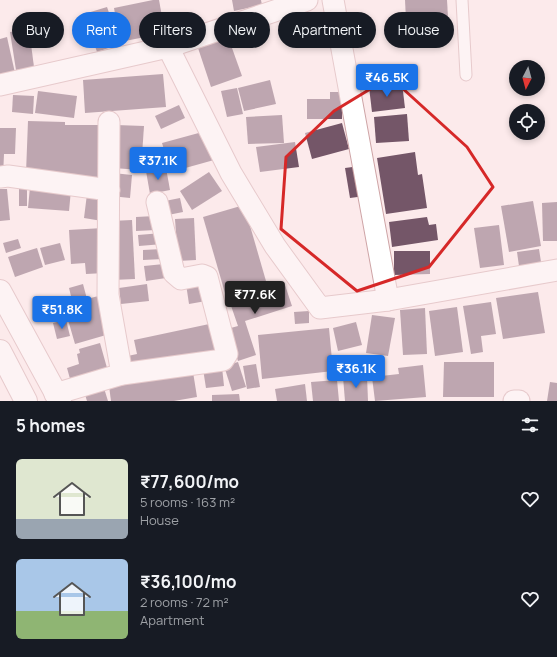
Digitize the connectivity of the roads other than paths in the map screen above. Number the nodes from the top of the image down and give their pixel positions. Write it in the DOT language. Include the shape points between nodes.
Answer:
graph roads {
  1 [pos="308,0"];
  2 [pos="333,0"];
  3 [pos="462,0"];
  4 [pos="206,34"];
  5 [pos="164,48"];
  6 [pos="168,48"];
  7 [pos="466,75"];
  8 [pos="0,86"];
  9 [pos="109,122"];
  10 [pos="0,177"];
  11 [pos="109,190"];
  12 [pos="157,202"];
  13 [pos="557,270"];
  14 [pos="0,291"];
  15 [pos="388,300"];
  16 [pos="0,351"];
  17 [pos="122,374"];
  18 [pos="57,397"];
  19 [pos="26,401"];
  20 [pos="514,401"];
  21 [pos="519,401"];
  1 -- 4 [label="street"];
  2 -- 15 [label="street"];
  3 -- 7 [label="lane"];
  5 -- 8 [label="street"];
  6 -- 15 [label="street" via="231,173 275,246 320,308"];
  9 -- 11 [label="street"];
  10 -- 11 [label="street"];
  11 -- 17 [label="street" via="108,295"];
  12 -- 17 [label="street" via="174,273 181,279 202,275 207,277 228,354 223,360"];
  13 -- 15 [label="street"];
  14 -- 18 [label="highway"];
  16 -- 19 [label="highway"];
  17 -- 18 [label="street"];
  20 -- 21 [label="street"];
}
